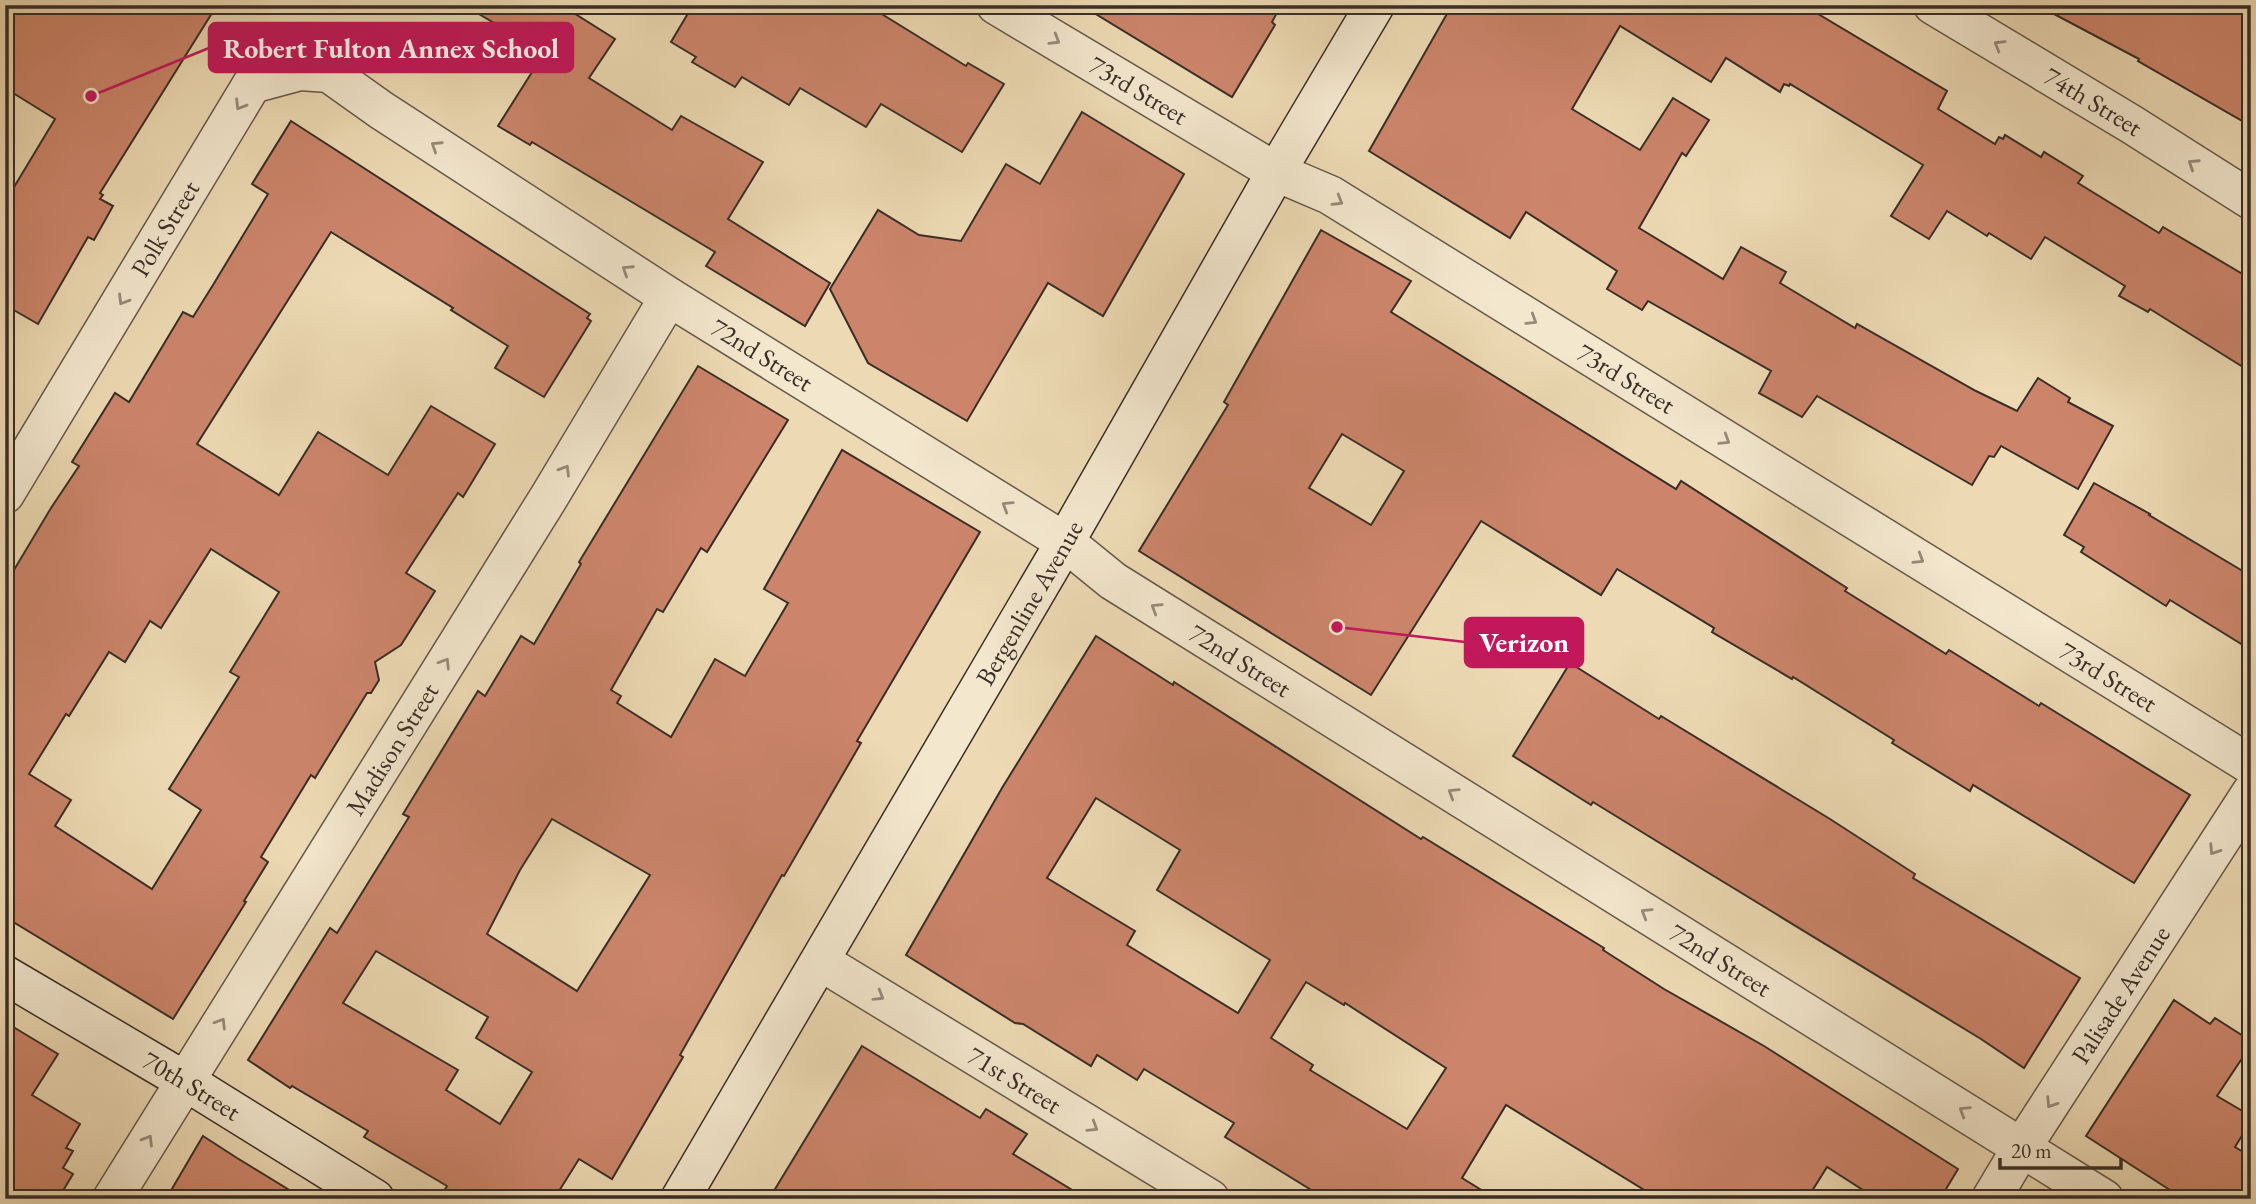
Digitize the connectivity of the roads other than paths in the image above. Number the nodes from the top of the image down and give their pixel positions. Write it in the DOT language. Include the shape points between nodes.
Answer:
graph roads {
  1 [pos="996,5"];
  2 [pos="1375,5"];
  3 [pos="1933,5"];
  4 [pos="381,110"];
  5 [pos="1276,172"];
  6 [pos="2251,201"];
  7 [pos="669,297"];
  8 [pos="5,494"];
  9 [pos="1065,542"];
  10 [pos="2251,765"];
  11 [pos="2251,793"];
  12 [pos="820,961"];
  13 [pos="5,975"];
  14 [pos="185,1081"];
  15 [pos="2022,1147"];
  16 [pos="112,1199"];
  17 [pos="375,1199"];
  18 [pos="680,1199"];
  19 [pos="1210,1199"];
  20 [pos="1991,1199"];
  21 [pos="2104,1199"];
  1 -- 5 [label="street, 73rd Street, one-way"];
  2 -- 5 [label="street, Bergenline Avenue"];
  6 -- 3 [label="street, 74th Street, one-way"];
  7 -- 4 [label="street, 72nd Street, one-way"];
  4 -- 8 [label="street, Polk Street, one-way" via="329,74 300,71 253,84"];
  5 -- 9 [label="street, Bergenline Avenue"];
  5 -- 10 [label="street, 73rd Street, one-way" via="1330,195"];
  9 -- 7 [label="street, 72nd Street, one-way"];
  14 -- 7 [label="street, Madison Street, one-way"];
  9 -- 12 [label="street, Bergenline Avenue"];
  15 -- 9 [label="street, 72nd Street, one-way" via="1112,581"];
  11 -- 15 [label="street, Palisade Avenue, one-way"];
  12 -- 18 [label="street, Bergenline Avenue"];
  12 -- 19 [label="street, 71st Street, one-way"];
  13 -- 14 [label="street, 70th Street"];
  16 -- 14 [label="street, Madison Street, one-way"];
  14 -- 17 [label="street, 70th Street"];
  15 -- 20 [label="street, Palisade Avenue"];
  15 -- 21 [label="street, 72nd Street"];
}
